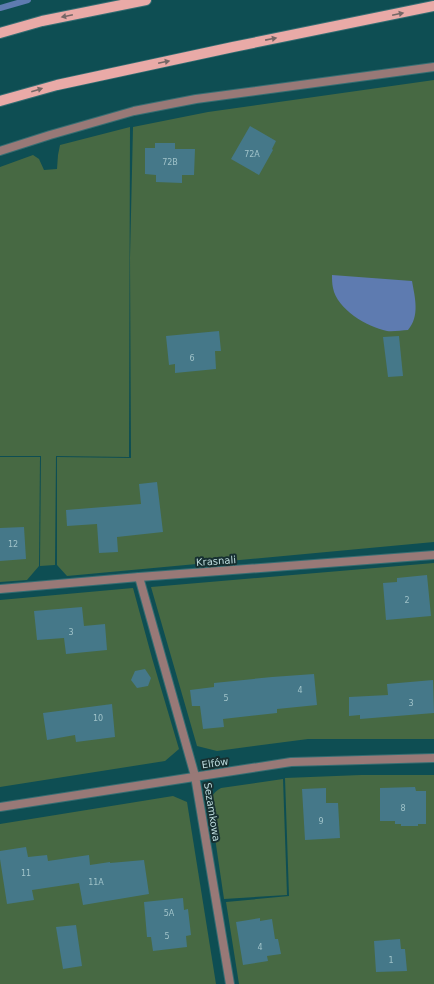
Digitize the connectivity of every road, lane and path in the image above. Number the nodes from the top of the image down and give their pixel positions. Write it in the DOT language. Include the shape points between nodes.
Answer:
graph roads {
  1 [pos="126,0"];
  2 [pos="146,0"];
  3 [pos="434,6"];
  4 [pos="105,8"];
  5 [pos="0,33"];
  6 [pos="434,67"];
  7 [pos="0,102"];
  8 [pos="0,151"];
  9 [pos="434,555"];
  10 [pos="139,577"];
  11 [pos="0,589"];
  12 [pos="434,758"];
  13 [pos="196,776"];
  14 [pos="0,807"];
  15 [pos="230,984"];
  1 -- 4 [label="main road"];
  2 -- 4 [label="main road"];
  7 -- 3 [label="main road, one-way" via="57,85"];
  4 -- 5 [label="main road, one-way"];
  6 -- 8 [label="street" via="196,98 134,110"];
  9 -- 10 [label="street, Krasnali"];
  10 -- 11 [label="street, Krasnali"];
  10 -- 13 [label="street, Sezamkowa"];
  12 -- 13 [label="street, Elfów" via="291,762"];
  13 -- 14 [label="street, Elfów"];
  13 -- 15 [label="street, Sezamkowa"];
}
